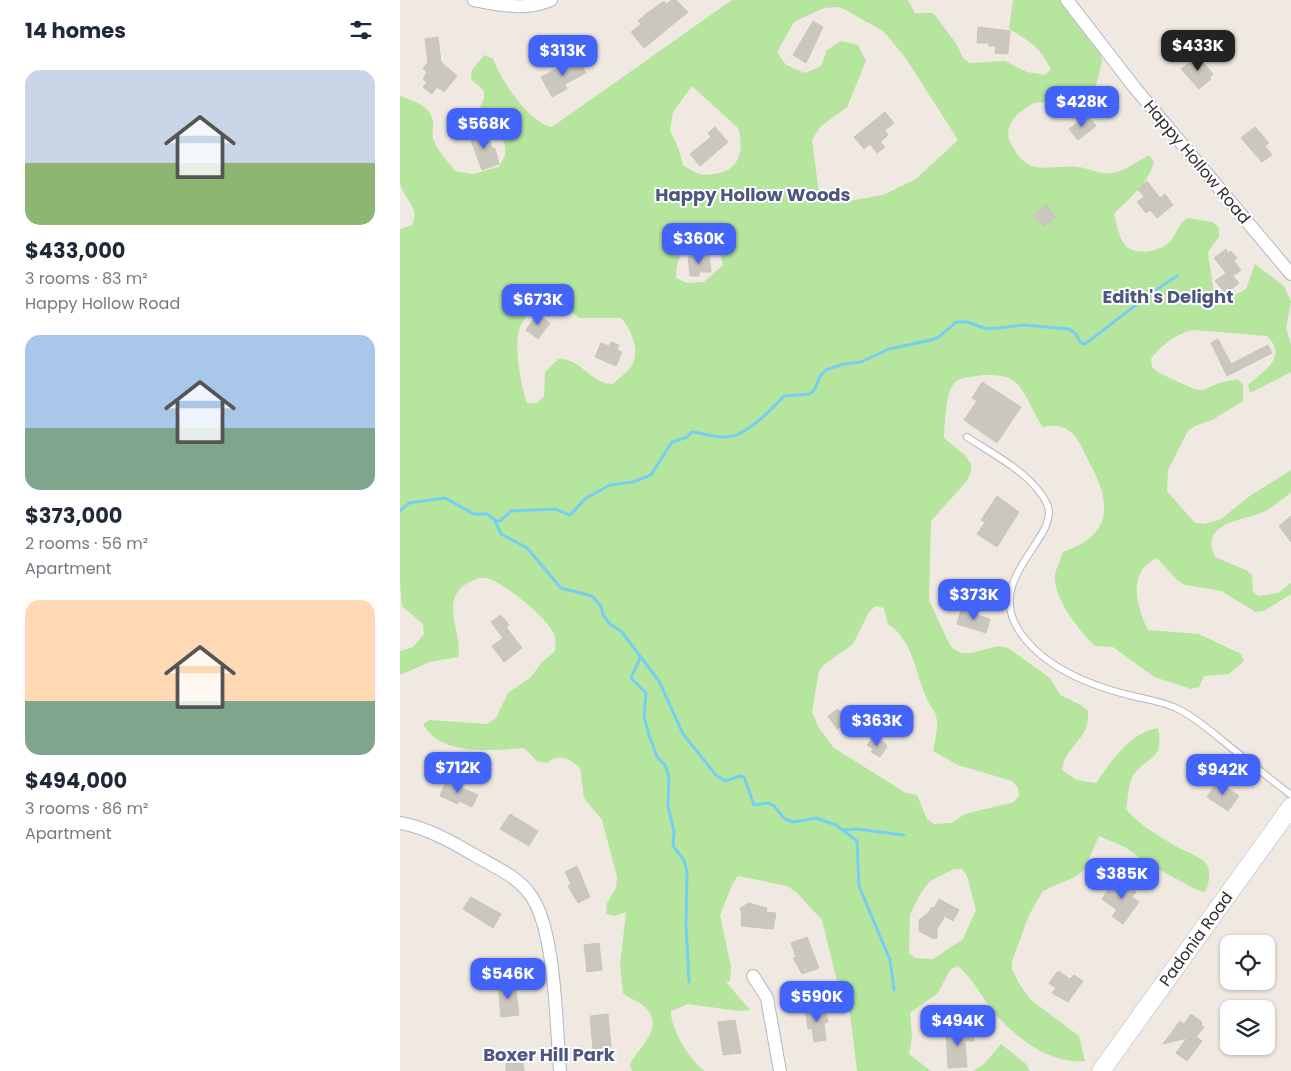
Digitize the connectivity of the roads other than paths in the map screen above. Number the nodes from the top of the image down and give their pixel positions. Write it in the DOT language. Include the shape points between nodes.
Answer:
graph roads {
  1 [pos="474,0"];
  2 [pos="551,0"];
  3 [pos="1067,0"];
  4 [pos="1291,274"];
  5 [pos="967,437"];
  6 [pos="1291,795"];
  7 [pos="1291,807"];
  8 [pos="400,823"];
  9 [pos="753,976"];
  10 [pos="560,1071"];
  11 [pos="780,1071"];
  12 [pos="1101,1071"];
  1 -- 2 [label="street" via="528,7"];
  3 -- 4 [label="street, Happy Hollow Road" via="1135,88"];
  5 -- 6 [label="lane" via="1030,482 1048,506 1050,517 1046,526 1010,589 1012,615 1026,638 1038,651 1074,675 1116,692 1180,710"];
  7 -- 12 [label="main road, Padonia Road"];
  8 -- 10 [label="street" via="445,838 514,878 538,905 548,937"];
  9 -- 11 [label="street" via="767,998"];
}
